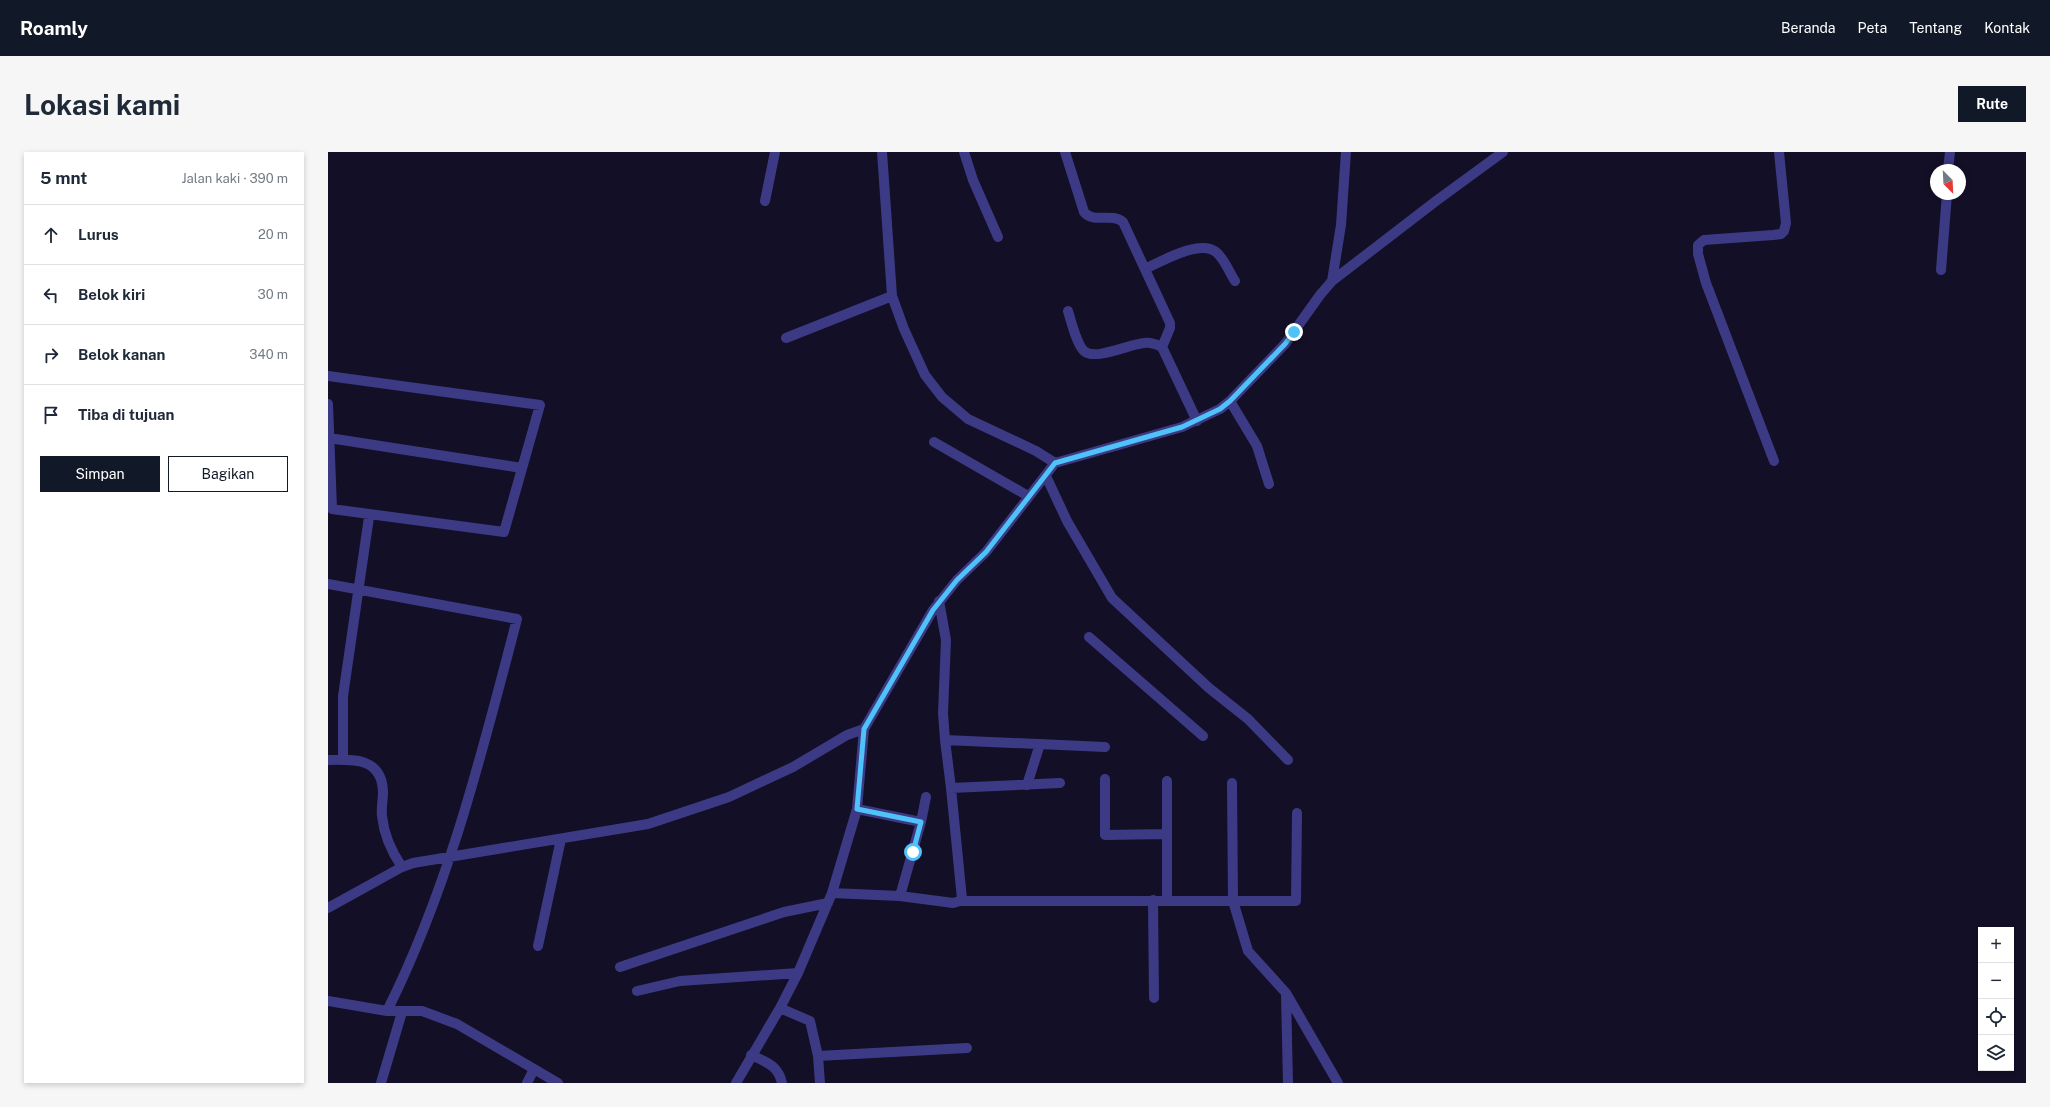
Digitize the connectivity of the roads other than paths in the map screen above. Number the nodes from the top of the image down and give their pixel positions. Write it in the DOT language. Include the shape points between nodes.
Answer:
graph roads {
  1 [pos="775,152"];
  2 [pos="882,152"];
  3 [pos="964,152"];
  4 [pos="1065,152"];
  5 [pos="1346,152"];
  6 [pos="1504,152"];
  7 [pos="1779,152"];
  8 [pos="1950,152"];
  9 [pos="1949,164"];
  10 [pos="1947,200"];
  11 [pos="765,201"];
  12 [pos="998,237"];
  13 [pos="1145,269"];
  14 [pos="1941,270"];
  15 [pos="1235,281"];
  16 [pos="1332,281"];
  17 [pos="892,296"];
  18 [pos="1068,311"];
  19 [pos="786,338"];
  20 [pos="1162,347"];
  21 [pos="328,376"];
  22 [pos="1230,401"];
  23 [pos="328,404"];
  24 [pos="1197,421"];
  25 [pos="329,438"];
  26 [pos="934,442"];
  27 [pos="1774,461"];
  28 [pos="1055,463"];
  29 [pos="522,468"];
  30 [pos="1046,476"];
  31 [pos="1269,484"];
  32 [pos="1028,496"];
  33 [pos="369,517"];
  34 [pos="328,584"];
  35 [pos="357,589"];
  36 [pos="940,601"];
  37 [pos="1089,637"];
  38 [pos="864,729"];
  39 [pos="1203,736"];
  40 [pos="945,740"];
  41 [pos="1040,744"];
  42 [pos="1105,747"];
  43 [pos="343,759"];
  44 [pos="328,760"];
  45 [pos="1288,760"];
  46 [pos="1105,779"];
  47 [pos="1167,781"];
  48 [pos="1060,783"];
  49 [pos="1232,783"];
  50 [pos="1027,785"];
  51 [pos="951,788"];
  52 [pos="926,797"];
  53 [pos="857,809"];
  54 [pos="1297,814"];
  55 [pos="921,822"];
  56 [pos="1167,834"];
  57 [pos="561,839"];
  58 [pos="452,856"];
  59 [pos="402,867"];
  60 [pos="832,893"];
  61 [pos="900,896"];
  62 [pos="1153,900"];
  63 [pos="1167,900"];
  64 [pos="960,901"];
  65 [pos="1233,901"];
  66 [pos="828,903"];
  67 [pos="328,908"];
  68 [pos="538,946"];
  69 [pos="620,966"];
  70 [pos="798,973"];
  71 [pos="637,990"];
  72 [pos="1286,993"];
  73 [pos="1154,998"];
  74 [pos="328,1001"];
  75 [pos="780,1008"];
  76 [pos="387,1011"];
  77 [pos="402,1012"];
  78 [pos="967,1048"];
  79 [pos="751,1055"];
  80 [pos="818,1056"];
  81 [pos="534,1069"];
  82 [pos="382,1083"];
  83 [pos="527,1083"];
  84 [pos="558,1083"];
  85 [pos="736,1083"];
  86 [pos="782,1083"];
  87 [pos="820,1083"];
  88 [pos="1288,1083"];
  89 [pos="1338,1083"];
  1 -- 11 [label="street"];
  2 -- 17 [label="street"];
  3 -- 12 [label="street" via="973,180"];
  4 -- 13 [label="street" via="1084,212 1093,218 1112,217 1123,222"];
  5 -- 16 [label="street" via="1341,225"];
  6 -- 16 [label="street"];
  7 -- 27 [label="street" via="1786,223 1784,231 1781,234 1704,240 1698,245 1706,283"];
  8 -- 9 [label="street"];
  10 -- 14 [label="street"];
  13 -- 15 [label="street" via="1190,250 1210,248 1218,252"];
  13 -- 20 [label="street" via="1170,323"];
  16 -- 22 [label="street" via="1285,344"];
  17 -- 19 [label="street"];
  17 -- 28 [label="street" via="925,375 942,397 968,419 1036,451"];
  18 -- 20 [label="street" via="1084,352 1102,354 1144,343"];
  20 -- 24 [label="street"];
  21 -- 29 [label="street" via="540,404"];
  22 -- 24 [label="street"];
  22 -- 31 [label="street" via="1257,446"];
  23 -- 25 [label="street"];
  24 -- 28 [label="street"];
  25 -- 29 [label="street"];
  25 -- 29 [label="street" via="332,509 504,532"];
  26 -- 32 [label="street"];
  28 -- 30 [label="street"];
  30 -- 32 [label="street"];
  30 -- 45 [label="street" via="1068,521 1112,598 1209,688 1248,719"];
  32 -- 36 [label="street" via="986,552"];
  33 -- 35 [label="street"];
  34 -- 35 [label="street"];
  35 -- 43 [label="street" via="343,696"];
  35 -- 58 [label="street" via="516,619 478,772"];
  36 -- 38 [label="street" via="921,629"];
  36 -- 40 [label="street" via="946,640 943,713"];
  37 -- 39 [label="street"];
  38 -- 53 [label="street"];
  38 -- 57 [label="street" via="847,735 793,767 729,797 648,824"];
  40 -- 41 [label="street"];
  40 -- 51 [label="street"];
  41 -- 42 [label="street"];
  41 -- 50 [label="street"];
  43 -- 44 [label="street"];
  43 -- 59 [label="street" via="360,760 379,773 382,780 382,815 387,842"];
  46 -- 56 [label="street" via="1105,835"];
  47 -- 56 [label="street"];
  48 -- 50 [label="street"];
  49 -- 65 [label="street"];
  50 -- 51 [label="street"];
  51 -- 64 [label="street" via="962,895"];
  52 -- 55 [label="street"];
  53 -- 55 [label="street"];
  53 -- 60 [label="street"];
  54 -- 65 [label="street" via="1296,901"];
  55 -- 61 [label="street"];
  56 -- 63 [label="street"];
  57 -- 58 [label="street"];
  57 -- 68 [label="street"];
  58 -- 59 [label="street"];
  58 -- 76 [label="street" via="406,974"];
  59 -- 67 [label="street"];
  60 -- 61 [label="street"];
  60 -- 66 [label="street"];
  61 -- 64 [label="street" via="926,901"];
  62 -- 63 [label="street"];
  62 -- 64 [label="street"];
  62 -- 73 [label="street"];
  63 -- 65 [label="street"];
  65 -- 72 [label="street" via="1248,951"];
  66 -- 69 [label="street" via="784,912"];
  66 -- 70 [label="street"];
  70 -- 71 [label="street" via="680,981"];
  70 -- 75 [label="street"];
  72 -- 88 [label="street"];
  72 -- 89 [label="street"];
  74 -- 76 [label="street"];
  75 -- 79 [label="street"];
  75 -- 80 [label="street" via="810,1021"];
  76 -- 77 [label="street"];
  77 -- 81 [label="street" via="422,1011 456,1024"];
  77 -- 82 [label="street"];
  78 -- 80 [label="street"];
  79 -- 85 [label="street"];
  79 -- 86 [label="street" via="773,1065 780,1074"];
  80 -- 87 [label="street"];
  81 -- 83 [label="street"];
  81 -- 84 [label="street"];
}
